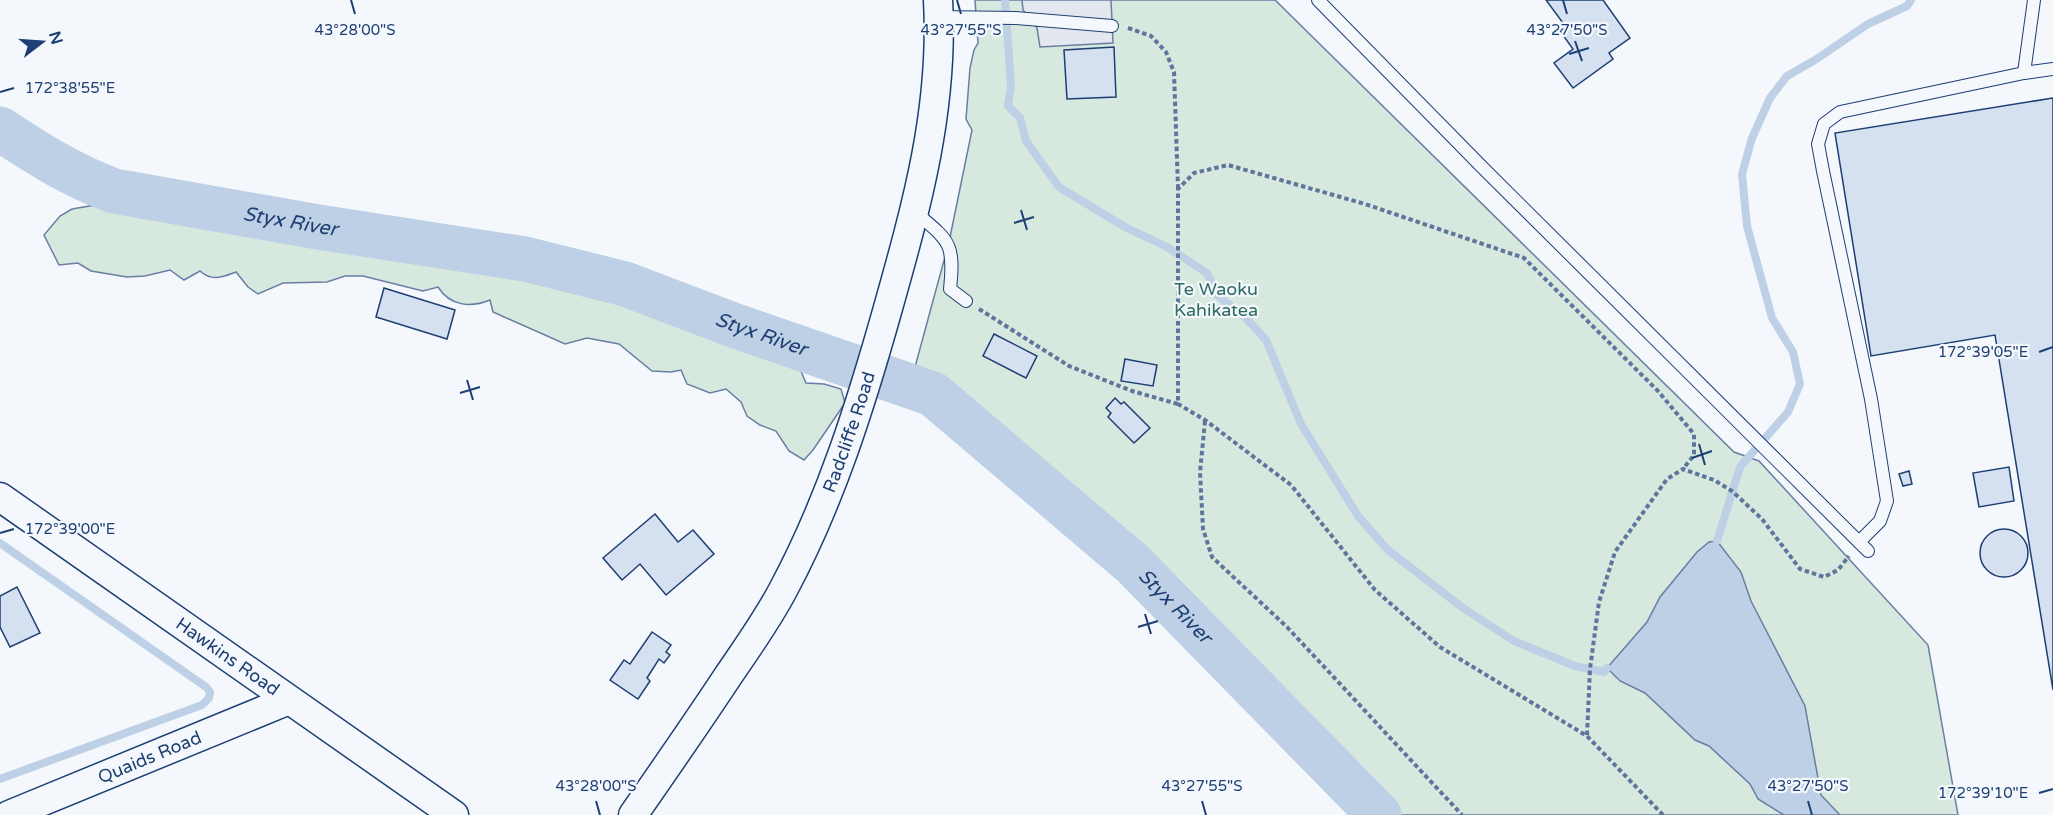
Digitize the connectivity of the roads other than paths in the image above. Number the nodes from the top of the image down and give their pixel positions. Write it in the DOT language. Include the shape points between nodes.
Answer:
graph roads {
  1 [pos="1318,0"];
  2 [pos="2034,0"];
  3 [pos="938,9"];
  4 [pos="1112,26"];
  5 [pos="2053,69"];
  6 [pos="2024,73"];
  7 [pos="914,211"];
  8 [pos="966,301"];
  9 [pos="0,497"];
  10 [pos="289,700"];
  11 [pos="9,815"];
  12 [pos="454,815"];
  13 [pos="633,815"];
  1 -- 6 [label="lane" via="1863,547 1880,521 1887,501 1871,399 1821,162 1818,144 1824,124 1840,112"];
  2 -- 6 [label="lane"];
  3 -- 4 [label="lane" via="996,18"];
  3 -- 7 [label="street, Radcliffe Road" via="931,139"];
  5 -- 6 [label="lane"];
  7 -- 8 [label="lane" via="946,239 953,262 950,289"];
  7 -- 13 [label="street, Radcliffe Road" via="861,399 813,532 783,591"];
  9 -- 10 [label="street, Hawkins Road"];
  10 -- 11 [label="street, Quaids Road"];
  10 -- 12 [label="street, Hawkins Road"];
}
